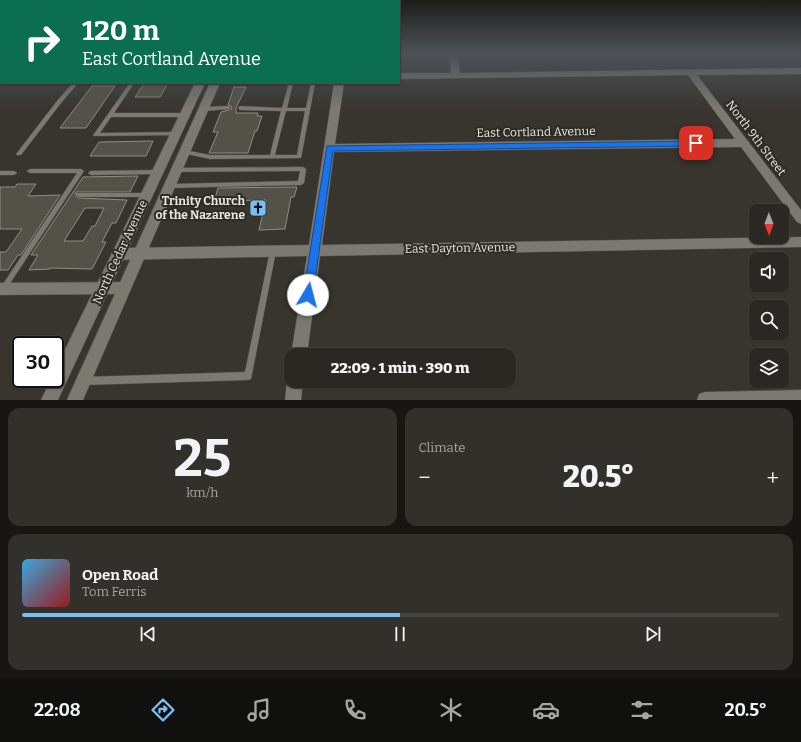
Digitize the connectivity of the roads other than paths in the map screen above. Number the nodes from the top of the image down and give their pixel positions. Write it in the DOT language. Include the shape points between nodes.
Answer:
graph roads {
  1 [pos="456,72"];
  2 [pos="690,72"];
  3 [pos="725,72"];
  4 [pos="456,75"];
  5 [pos="400,76"];
  6 [pos="75,84"];
  7 [pos="131,84"];
  8 [pos="200,84"];
  9 [pos="209,84"];
  10 [pos="215,84"];
  11 [pos="291,84"];
  12 [pos="313,84"];
  13 [pos="339,84"];
  14 [pos="228,108"];
  15 [pos="240,108"];
  16 [pos="204,109"];
  17 [pos="284,110"];
  18 [pos="308,110"];
  19 [pos="110,115"];
  20 [pos="185,115"];
  21 [pos="176,134"];
  22 [pos="744,143"];
  23 [pos="330,148"];
  24 [pos="184,152"];
  25 [pos="19,154"];
  26 [pos="272,157"];
  27 [pos="176,170"];
  28 [pos="30,171"];
  29 [pos="91,172"];
  30 [pos="158,172"];
  31 [pos="14,173"];
  32 [pos="0,174"];
  33 [pos="170,186"];
  34 [pos="147,195"];
  35 [pos="78,196"];
  36 [pos="801,219"];
  37 [pos="801,242"];
  38 [pos="273,251"];
  39 [pos="314,251"];
  40 [pos="119,254"];
  41 [pos="140,254"];
  42 [pos="103,288"];
  43 [pos="124,288"];
  44 [pos="2,289"];
  45 [pos="300,348"];
  46 [pos="83,381"];
  47 [pos="295,388"];
  48 [pos="801,398"];
  49 [pos="49,400"];
  50 [pos="75,400"];
  51 [pos="293,400"];
  52 [pos="706,400"];
  1 -- 4 [label="street"];
  2 -- 3 [label="street"];
  2 -- 4 [label="street"];
  2 -- 22 [label="street, North 9th Street"];
  4 -- 5 [label="street"];
  6 -- 25 [label="lane"];
  7 -- 19 [label="lane"];
  8 -- 20 [label="street, North Cedar Avenue"];
  9 -- 16 [label="street" via="200,104"];
  10 -- 16 [label="street, North Cedar Avenue"];
  11 -- 17 [label="lane"];
  12 -- 18 [label="lane"];
  13 -- 23 [label="street"];
  14 -- 16 [label="lane"];
  15 -- 17 [label="lane"];
  16 -- 24 [label="street, North Cedar Avenue"];
  17 -- 18 [label="lane"];
  17 -- 26 [label="lane"];
  18 -- 26 [label="lane" via="299,157"];
  19 -- 20 [label="lane"];
  19 -- 21 [label="lane" via="96,135"];
  20 -- 21 [label="street, North Cedar Avenue"];
  21 -- 30 [label="street, North Cedar Avenue"];
  22 -- 23 [label="street, East Cortland Avenue"];
  22 -- 36 [label="street, North 9th Street"];
  23 -- 39 [label="street"];
  24 -- 26 [label="lane" via="210,157"];
  24 -- 27 [label="street, North Cedar Avenue"];
  27 -- 33 [label="street, North Cedar Avenue"];
  27 -- 33 [label="lane" via="303,169 301,183"];
  28 -- 44 [label="lane" via="81,171"];
  29 -- 30 [label="lane"];
  30 -- 34 [label="street, North Cedar Avenue"];
  31 -- 32 [label="lane"];
  33 -- 41 [label="street, North Cedar Avenue"];
  34 -- 35 [label="lane"];
  34 -- 40 [label="street, North Cedar Avenue"];
  37 -- 39 [label="street, East Dayton Avenue"];
  38 -- 39 [label="street, East Dayton Avenue"];
  38 -- 41 [label="street, East Dayton Avenue"];
  38 -- 46 [label="lane" via="248,376"];
  39 -- 45 [label="street"];
  40 -- 41 [label="street, East Dayton Avenue"];
  40 -- 42 [label="street, North Cedar Avenue"];
  41 -- 43 [label="street, North Cedar Avenue"];
  42 -- 43 [label="street"];
  42 -- 44 [label="street"];
  42 -- 49 [label="street, North Cedar Avenue"];
  43 -- 46 [label="street, North Cedar Avenue"];
  46 -- 50 [label="street, North Cedar Avenue"];
  47 -- 51 [label="street"];
  48 -- 52 [label="street"];
}
